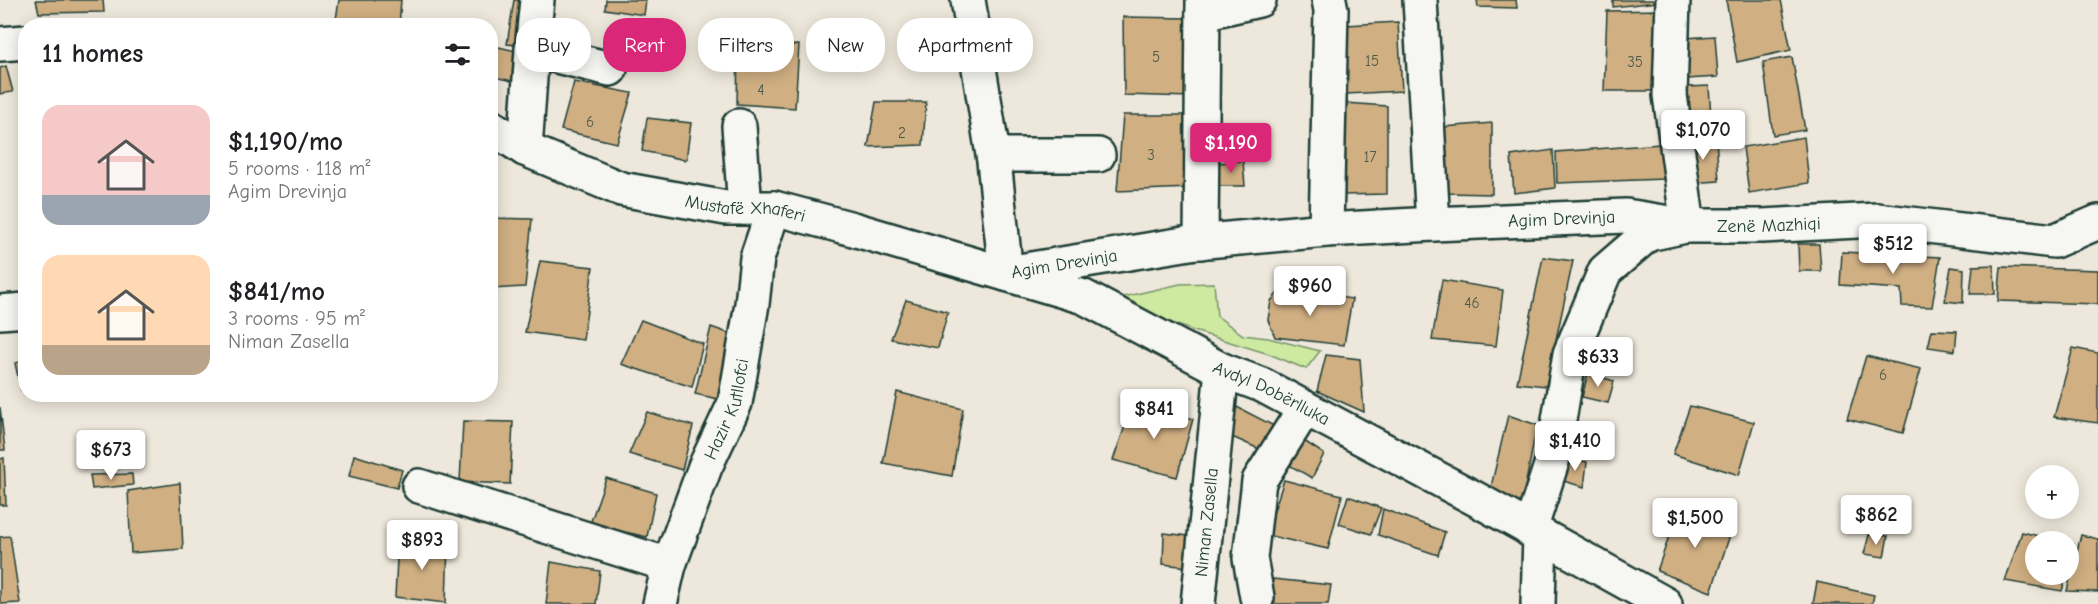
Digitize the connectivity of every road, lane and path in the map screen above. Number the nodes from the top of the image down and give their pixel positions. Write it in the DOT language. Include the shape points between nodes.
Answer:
graph roads {
  1 [pos="537,0"];
  2 [pos="968,0"];
  3 [pos="1259,0"];
  4 [pos="1420,0"];
  5 [pos="1673,0"];
  6 [pos="1330,5"];
  7 [pos="1203,6"];
  8 [pos="535,18"];
  9 [pos="18,43"];
  10 [pos="0,44"];
  11 [pos="530,72"];
  12 [pos="739,126"];
  13 [pos="498,131"];
  14 [pos="525,149"];
  15 [pos="994,155"];
  16 [pos="1098,155"];
  17 [pos="760,208"];
  18 [pos="2098,222"];
  19 [pos="1433,224"];
  20 [pos="1689,226"];
  21 [pos="1326,230"];
  22 [pos="1201,242"];
  23 [pos="1006,274"];
  24 [pos="18,311"];
  25 [pos="0,312"];
  26 [pos="1222,370"];
  27 [pos="1305,408"];
  28 [pos="419,486"];
  29 [pos="1535,532"];
  30 [pos="669,565"];
  31 [pos="1257,597"];
  32 [pos="660,604"];
  33 [pos="1198,604"];
  34 [pos="1538,604"];
  35 [pos="1665,604"];
  1 -- 8 [label="street"];
  2 -- 15 [label="street, Agim Drevinja"];
  3 -- 7 [label="street"];
  4 -- 19 [label="street"];
  5 -- 20 [label="street" via="1670,95"];
  6 -- 21 [label="street"];
  7 -- 22 [label="street"];
  9 -- 10 [label="street"];
  11 -- 14 [label="street"];
  12 -- 17 [label="street"];
  13 -- 14 [label="street, Mustafë Xhaferi"];
  14 -- 17 [label="street, Mustafë Xhaferi" via="621,189 726,208"];
  15 -- 16 [label="street"];
  15 -- 23 [label="street, Agim Drevinja"];
  17 -- 23 [label="street, Mustafë Xhaferi" via="853,229"];
  17 -- 30 [label="street, Hazir Kutllofci" via="752,304 735,403 705,467"];
  18 -- 20 [label="street, Zenë Mazhiqi" via="2054,241 1877,220"];
  19 -- 20 [label="street, Agim Drevinja" via="1626,216"];
  19 -- 21 [label="street, Agim Drevinja"];
  20 -- 29 [label="street" via="1648,234 1605,270 1570,354 1552,462"];
  21 -- 22 [label="street, Agim Drevinja"];
  22 -- 23 [label="street, Agim Drevinja"];
  23 -- 26 [label="street, Avdyl Dobërlluka" via="1084,297"];
  24 -- 25 [label="street"];
  26 -- 27 [label="street, Avdyl Dobërlluka"];
  26 -- 33 [label="street, Niman Zasella"];
  27 -- 29 [label="street, Avdyl Dobërlluka"];
  27 -- 31 [label="street" via="1259,481 1250,558"];
  28 -- 30 [label="street"];
  29 -- 34 [label="street"];
  29 -- 35 [label="street, Avdyl Dobërlluka"];
  30 -- 32 [label="street, Hazir Kutllofci"];
}
